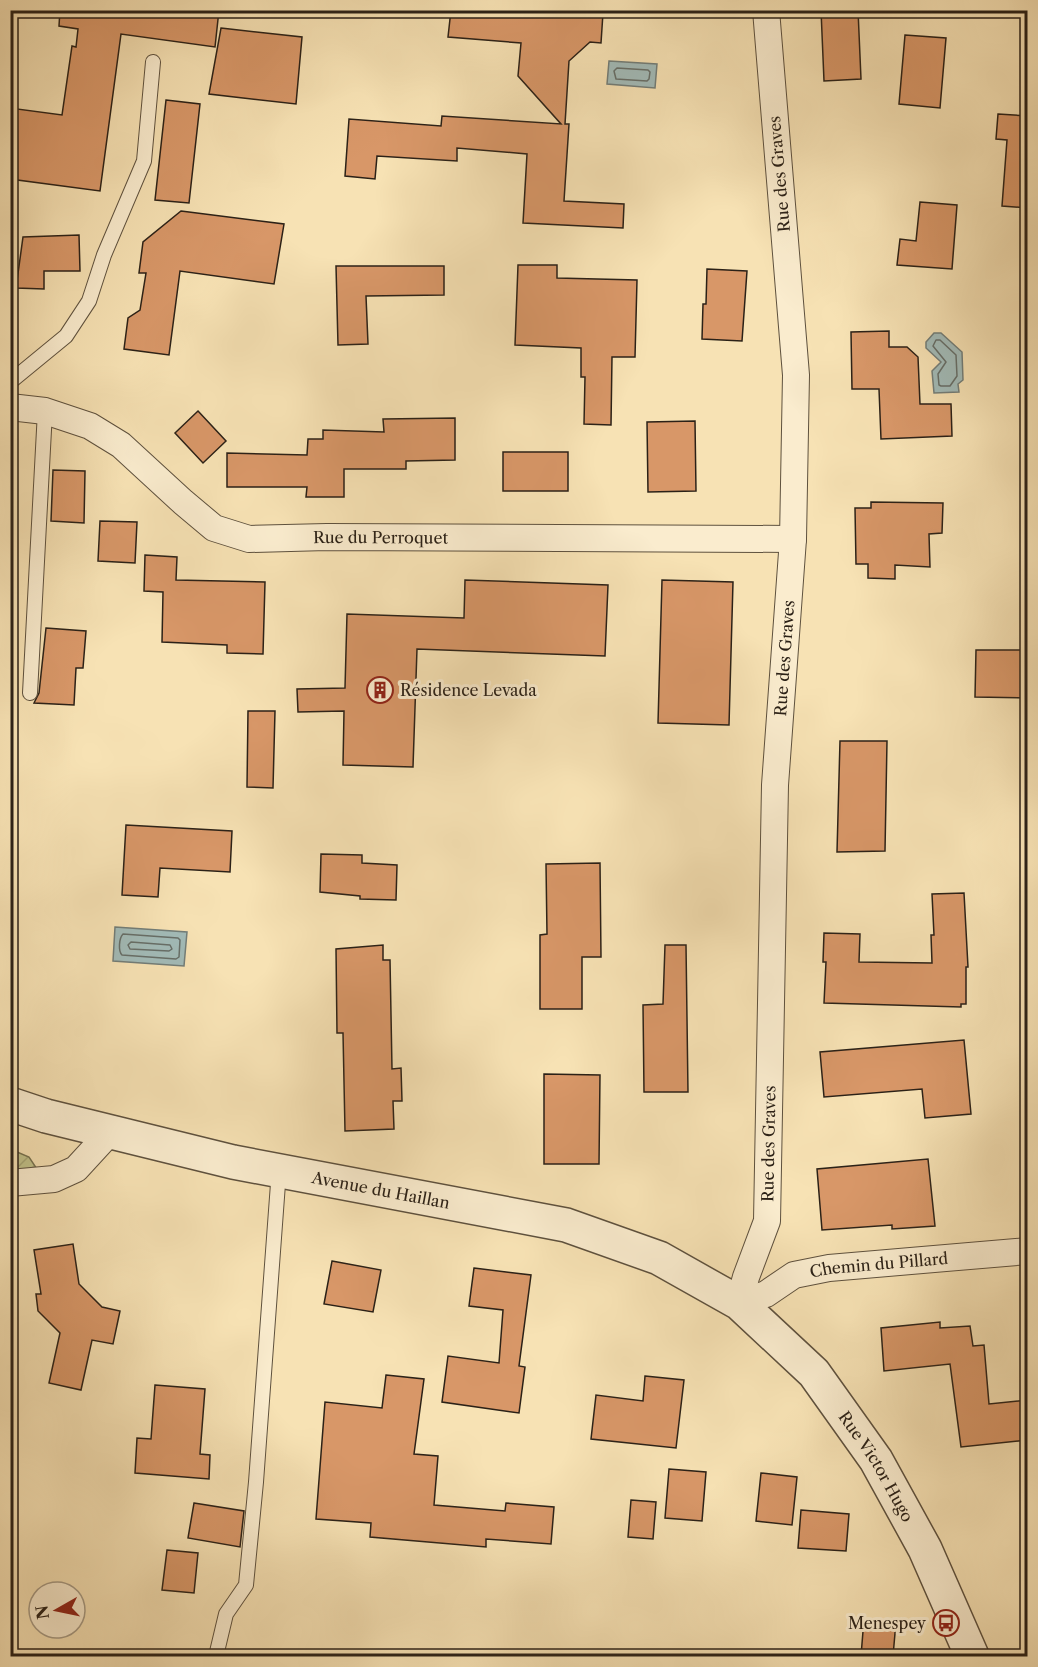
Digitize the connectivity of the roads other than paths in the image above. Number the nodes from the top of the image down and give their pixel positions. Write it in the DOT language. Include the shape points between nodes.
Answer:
graph roads {
  1 [pos="766,10"];
  2 [pos="153,62"];
  3 [pos="10,382"];
  4 [pos="10,407"];
  5 [pos="45,411"];
  6 [pos="793,539"];
  7 [pos="30,693"];
  8 [pos="10,1104"];
  9 [pos="110,1132"];
  10 [pos="279,1170"];
  11 [pos="10,1183"];
  12 [pos="1028,1251"];
  13 [pos="739,1303"];
  14 [pos="216,1656"];
  15 [pos="972,1656"];
  1 -- 6 [label="street, Rue des Graves" via="796,375"];
  2 -- 3 [label="lane" via="144,161 89,301 66,336"];
  4 -- 5 [label="street, Rue du Perroquet"];
  5 -- 6 [label="street, Rue du Perroquet" via="90,426 113,440 214,528 249,539"];
  5 -- 7 [label="lane"];
  6 -- 13 [label="street, Rue des Graves" via="775,785 767,1221"];
  8 -- 9 [label="street, Avenue du Haillan"];
  9 -- 10 [label="street, Avenue du Haillan"];
  9 -- 11 [label="street" via="76,1169 54,1179"];
  10 -- 13 [label="street, Avenue du Haillan" via="566,1225 659,1258"];
  10 -- 14 [label="lane" via="246,1585 226,1614"];
  12 -- 13 [label="street, Chemin du Pillard" via="830,1268 794,1275 766,1294"];
  13 -- 15 [label="street, Rue Victor Hugo" via="814,1373 876,1460 925,1549"];
}
